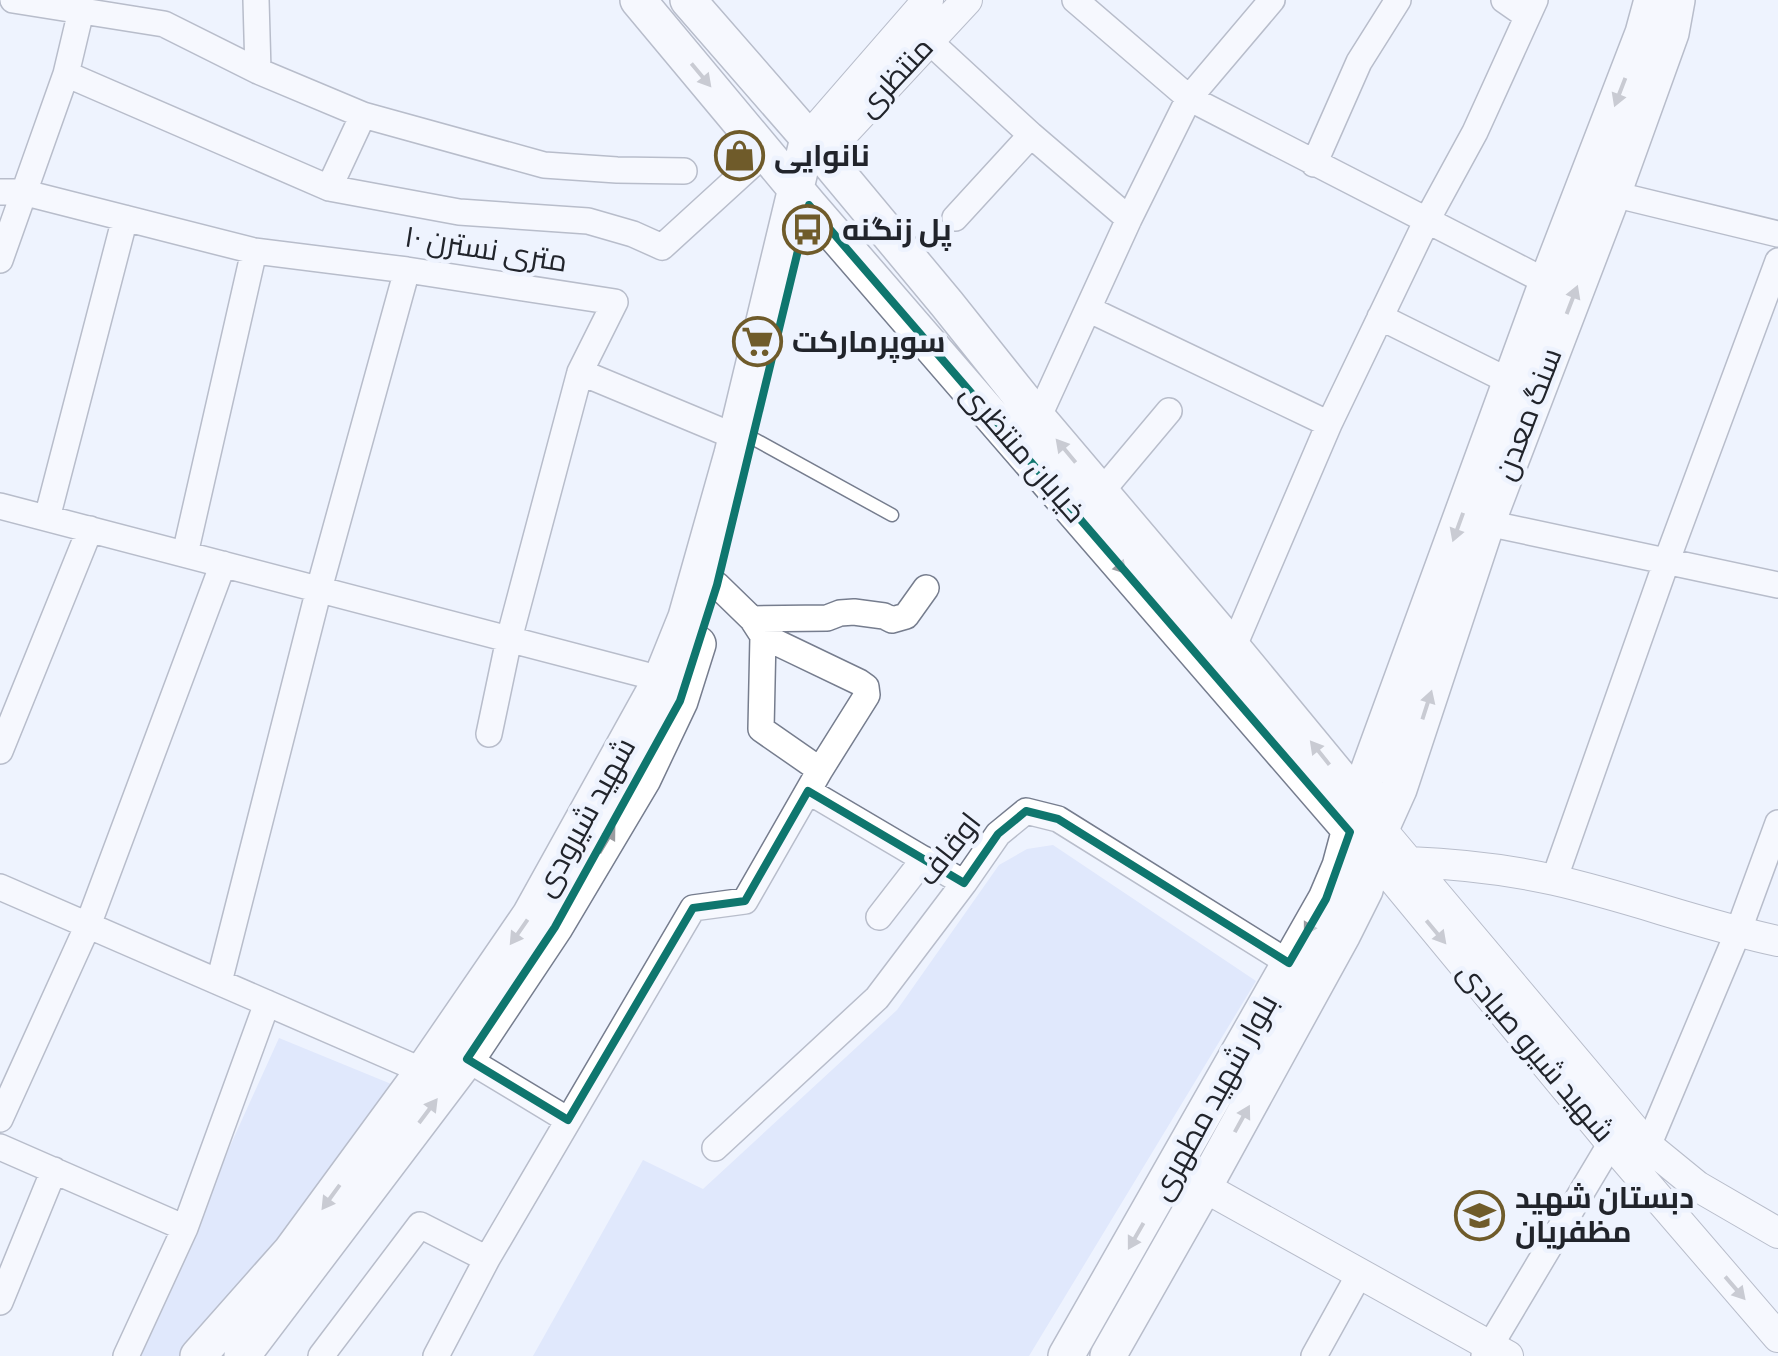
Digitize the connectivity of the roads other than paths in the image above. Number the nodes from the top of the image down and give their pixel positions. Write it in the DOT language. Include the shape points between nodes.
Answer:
graph roads {
  1 [pos="13,0"];
  2 [pos="256,0"];
  3 [pos="638,0"];
  4 [pos="688,0"];
  5 [pos="928,0"];
  6 [pos="967,0"];
  7 [pos="1076,0"];
  8 [pos="1398,0"];
  9 [pos="1504,0"];
  10 [pos="1652,0"];
  11 [pos="1678,0"];
  12 [pos="45,2"];
  13 [pos="1259,5"];
  14 [pos="1531,8"];
  15 [pos="80,11"];
  16 [pos="167,12"];
  17 [pos="929,41"];
  18 [pos="258,72"];
  19 [pos="66,74"];
  20 [pos="1188,98"];
  21 [pos="363,114"];
  22 [pos="1032,135"];
  23 [pos="815,146"];
  24 [pos="766,152"];
  25 [pos="1314,164"];
  26 [pos="684,170"];
  27 [pos="330,188"];
  28 [pos="11,192"];
  29 [pos="1613,194"];
  30 [pos="804,198"];
  31 [pos="126,218"];
  32 [pos="954,218"];
  33 [pos="1129,219"];
  34 [pos="1426,220"];
  35 [pos="1778,234"];
  36 [pos="254,251"];
  37 [pos="0,260"];
  38 [pos="1778,261"];
  39 [pos="407,270"];
  40 [pos="1548,282"];
  41 [pos="1088,310"];
  42 [pos="1380,317"];
  43 [pos="580,372"];
  44 [pos="1511,382"];
  45 [pos="1168,411"];
  46 [pos="1038,418"];
  47 [pos="1330,424"];
  48 [pos="745,438"];
  49 [pos="1101,492"];
  50 [pos="0,506"];
  51 [pos="892,515"];
  52 [pos="46,518"];
  53 [pos="1487,522"];
  54 [pos="90,529"];
  55 [pos="184,554"];
  56 [pos="1667,560"];
  57 [pos="223,564"];
  58 [pos="717,585"];
  59 [pos="1778,585"];
  60 [pos="926,588"];
  61 [pos="319,589"];
  62 [pos="758,627"];
  63 [pos="509,639"];
  64 [pos="1234,648"];
  65 [pos="662,679"];
  66 [pos="489,734"];
  67 [pos="0,751"];
  68 [pos="814,780"];
  69 [pos="1778,823"];
  70 [pos="1377,843"];
  71 [pos="924,859"];
  72 [pos="1554,880"];
  73 [pos="964,883"];
  74 [pos="0,887"];
  75 [pos="879,917"];
  76 [pos="88,925"];
  77 [pos="1738,932"];
  78 [pos="1778,940"];
  79 [pos="1289,964"];
  80 [pos="219,982"];
  81 [pos="267,1003"];
  82 [pos="467,1060"];
  83 [pos="423,1071"];
  84 [pos="0,1119"];
  85 [pos="568,1120"];
  86 [pos="1611,1143"];
  87 [pos="0,1146"];
  88 [pos="1648,1146"];
  89 [pos="715,1148"];
  90 [pos="1177,1163"];
  91 [pos="54,1170"];
  92 [pos="1204,1186"];
  93 [pos="185,1228"];
  94 [pos="1778,1233"];
  95 [pos="487,1259"];
  96 [pos="1360,1273"];
  97 [pos="0,1302"];
  98 [pos="1778,1337"];
  99 [pos="1494,1353"];
  100 [pos="126,1356"];
  101 [pos="198,1356"];
  102 [pos="242,1356"];
  103 [pos="322,1356"];
  104 [pos="436,1356"];
  105 [pos="1066,1356"];
  106 [pos="1108,1356"];
  107 [pos="1314,1356"];
  1 -- 12 [label="street"];
  2 -- 18 [label="street"];
  3 -- 24 [label="main road, خیابان منتظری, one-way"];
  4 -- 23 [label="main road, خیابان منتظری"];
  5 -- 23 [label="street, منتظری"];
  6 -- 17 [label="street, منتظری"];
  7 -- 20 [label="street"];
  8 -- 25 [label="street" via="1358,62"];
  9 -- 14 [label="street"];
  10 -- 40 [label="main road, سنگ معدن, one-way"];
  11 -- 29 [label="main road, سنگ معدن"];
  12 -- 15 [label="street"];
  13 -- 20 [label="street"];
  14 -- 34 [label="street"];
  15 -- 16 [label="street"];
  15 -- 19 [label="street"];
  16 -- 18 [label="street"];
  17 -- 22 [label="street"];
  17 -- 23 [label="street, منتظری"];
  18 -- 21 [label="street"];
  19 -- 27 [label="street"];
  19 -- 28 [label="street"];
  20 -- 25 [label="street"];
  20 -- 33 [label="street"];
  21 -- 26 [label="street" via="544,165"];
  21 -- 27 [label="street"];
  22 -- 32 [label="street"];
  22 -- 33 [label="street"];
  23 -- 30 [label="main road, شهید شیرودی"];
  23 -- 46 [label="main road, خیابان منتظری"];
  24 -- 27 [label="street" via="662,248 588,221 458,212"];
  24 -- 30 [label="main road, خیابان منتظری"];
  25 -- 34 [label="street"];
  28 -- 31 [label="street, ۱۰ متری نسترن"];
  28 -- 37 [label="street"];
  29 -- 35 [label="street"];
  53 -- 29 [label="main road, سنگ معدن, one-way"];
  30 -- 48 [label="main road, شهید شیرودی"];
  30 -- 70 [label="main road, خیابان منتظری, one-way"];
  31 -- 36 [label="street, ۱۰ متری نسترن"];
  31 -- 52 [label="street"];
  33 -- 41 [label="street"];
  34 -- 40 [label="street"];
  34 -- 42 [label="street"];
  36 -- 39 [label="street, ۱۰ متری نسترن"];
  36 -- 55 [label="street"];
  38 -- 56 [label="street"];
  39 -- 43 [label="street, ۱۰ متری نسترن" via="616,302"];
  39 -- 61 [label="street"];
  40 -- 44 [label="main road, سنگ معدن"];
  41 -- 46 [label="street"];
  41 -- 47 [label="street"];
  42 -- 44 [label="street"];
  42 -- 47 [label="street"];
  43 -- 48 [label="street"];
  43 -- 63 [label="street, ۱۰ متری نسترن"];
  44 -- 70 [label="main road, سنگ معدن, one-way"];
  45 -- 49 [label="street"];
  49 -- 46 [label="main road, خیابان منتظری, one-way"];
  47 -- 64 [label="street"];
  48 -- 51 [label="lane"];
  48 -- 58 [label="main road, شهید شیرودی"];
  48 -- 65 [label="main road, شهید شیرودی"];
  49 -- 64 [label="main road, خیابان منتظری"];
  50 -- 52 [label="street"];
  52 -- 54 [label="street"];
  53 -- 56 [label="street"];
  70 -- 53 [label="main road, سنگ معدن, one-way"];
  54 -- 55 [label="street"];
  54 -- 67 [label="street"];
  55 -- 57 [label="street"];
  56 -- 59 [label="street"];
  56 -- 72 [label="street"];
  57 -- 61 [label="street"];
  57 -- 76 [label="street"];
  58 -- 62 [label="street"];
  82 -- 58 [label="main road, شهید شیرودی, one-way" via="643,779 680,701"];
  60 -- 62 [label="street" via="906,616 892,620 854,612"];
  61 -- 63 [label="street"];
  61 -- 80 [label="street"];
  62 -- 68 [label="street" via="761,729"];
  62 -- 68 [label="street" via="866,687 868,696"];
  63 -- 65 [label="street"];
  63 -- 66 [label="street, ۱۰ متری نسترن"];
  70 -- 64 [label="main road, خیابان منتظری, one-way"];
  65 -- 83 [label="main road, شهید شیرودی, one-way" via="530,915"];
  68 -- 71 [label="street"];
  68 -- 85 [label="street" via="745,901 693,908"];
  69 -- 77 [label="street"];
  70 -- 72 [label="street"];
  70 -- 79 [label="main road, بلوار شهید مطهری, one-way" via="1340,866"];
  70 -- 86 [label="street, شهید شیرو صیادی, one-way"];
  70 -- 88 [label="street, شهید شیرو صیادی"];
  92 -- 70 [label="main road, بلوار شهید مطهری, one-way" via="1343,934 1365,890"];
  71 -- 73 [label="street"];
  71 -- 75 [label="street"];
  72 -- 77 [label="street"];
  73 -- 79 [label="street, اوقاف" via="998,834 1026,811 1058,819"];
  73 -- 89 [label="street, اوقاف" via="877,998"];
  74 -- 76 [label="street"];
  76 -- 80 [label="street"];
  76 -- 84 [label="street"];
  77 -- 78 [label="street"];
  77 -- 88 [label="street"];
  79 -- 90 [label="main road, بلوار شهید مطهری"];
  80 -- 81 [label="street"];
  81 -- 83 [label="street"];
  81 -- 93 [label="street"];
  82 -- 85 [label="street"];
  102 -- 82 [label="main road, شهید شیرودی, one-way"];
  83 -- 101 [label="main road, شهید شیرودی, one-way" via="291,1251"];
  85 -- 95 [label="street"];
  86 -- 98 [label="street, شهید شیرو صیادی, one-way"];
  86 -- 99 [label="street"];
  87 -- 91 [label="street"];
  88 -- 94 [label="street, شهید شیرو صیادی" via="1697,1186"];
  90 -- 92 [label="street"];
  90 -- 105 [label="main road, بلوار شهید مطهری, one-way"];
  91 -- 93 [label="street"];
  91 -- 97 [label="street"];
  92 -- 96 [label="street"];
  92 -- 106 [label="main road, بلوار شهید مطهری"];
  93 -- 100 [label="street"];
  95 -- 103 [label="street" via="420,1225"];
  95 -- 104 [label="street"];
  96 -- 99 [label="street"];
  96 -- 107 [label="street"];
}
